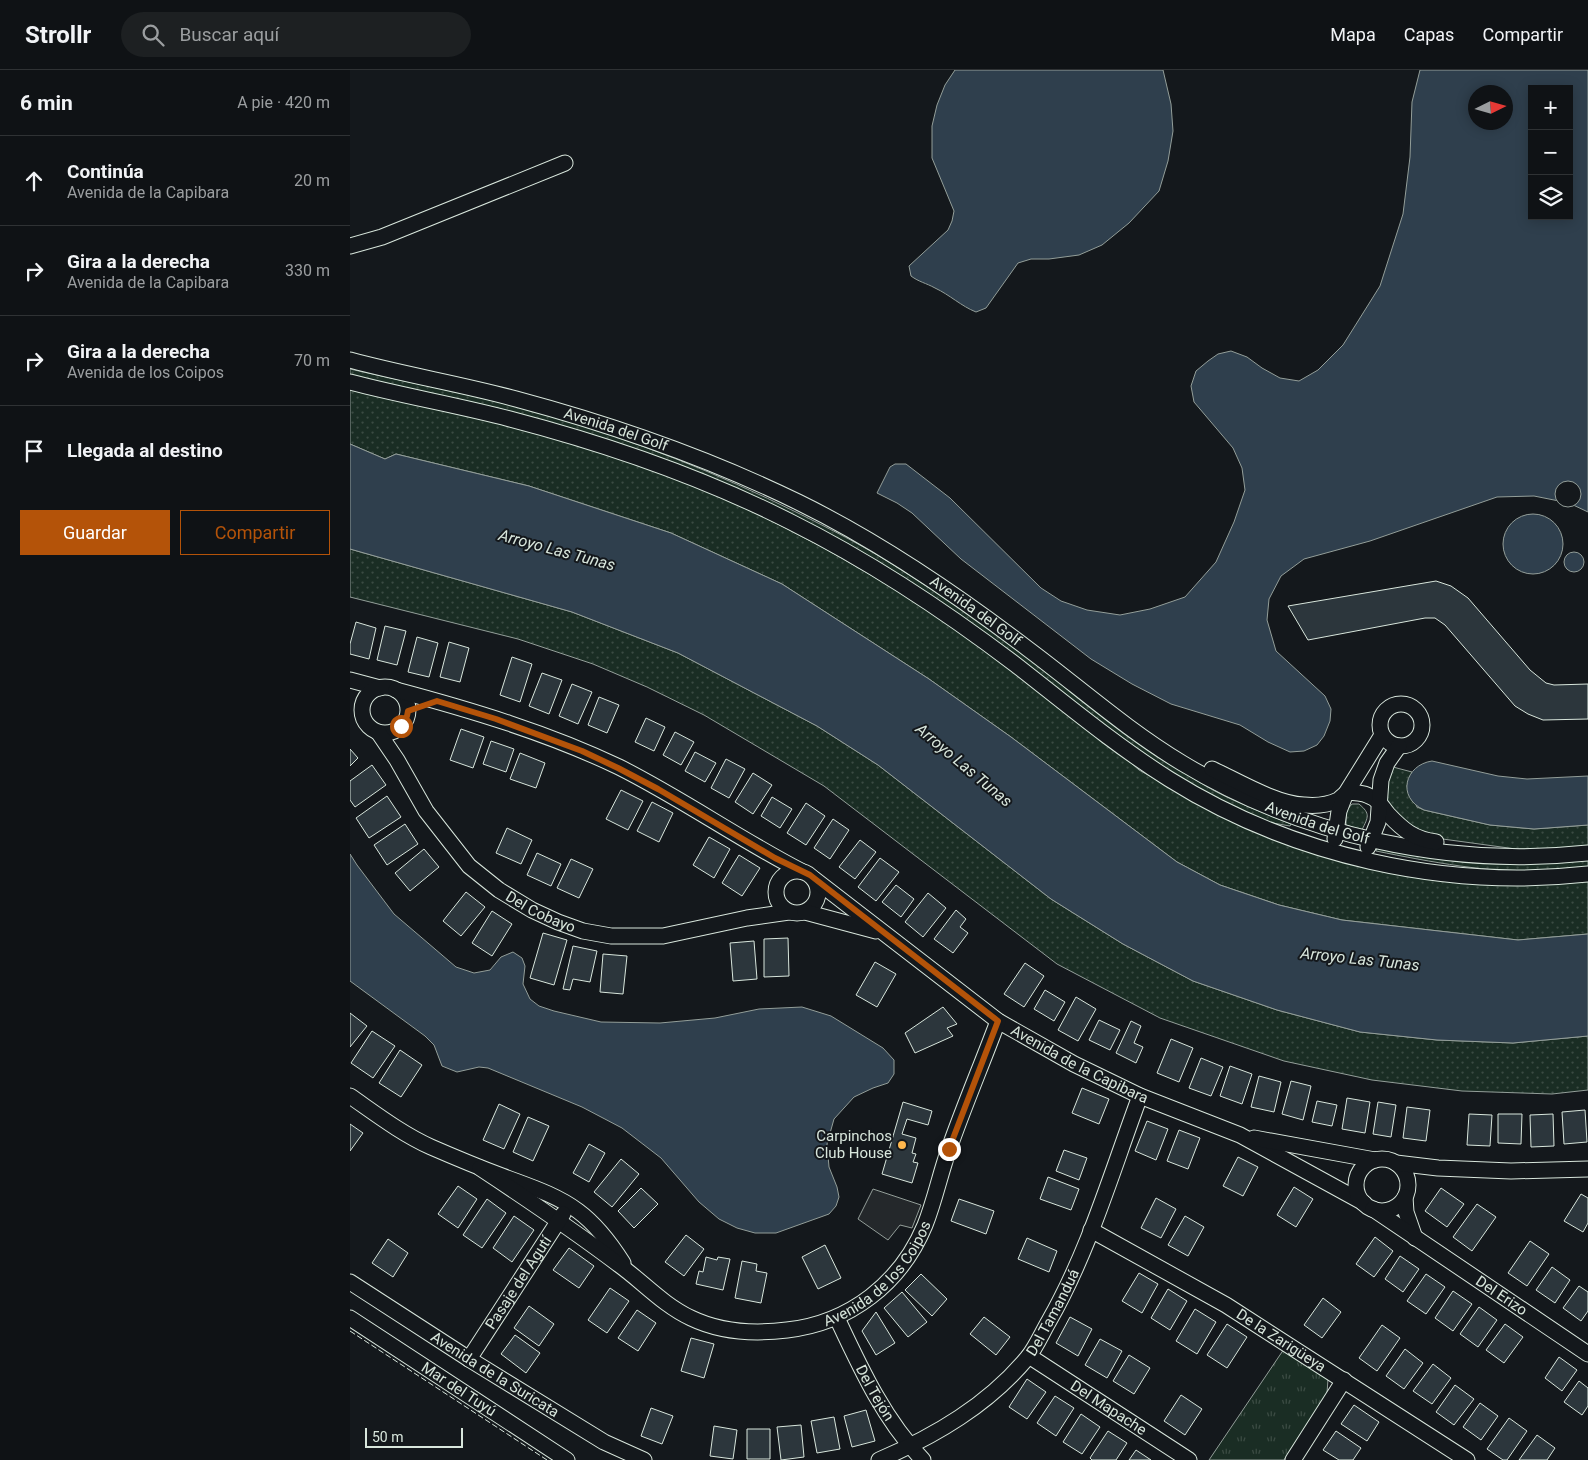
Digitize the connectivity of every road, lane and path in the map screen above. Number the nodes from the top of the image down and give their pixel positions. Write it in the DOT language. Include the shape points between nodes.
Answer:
graph roads {
  1 [pos="565,163"];
  2 [pos="350,246"];
  3 [pos="350,360"];
  4 [pos="350,382"];
  5 [pos="350,680"];
  6 [pos="380,688"];
  7 [pos="396,690"];
  8 [pos="437,701"];
  9 [pos="356,709"];
  10 [pos="408,711"];
  11 [pos="401,726"];
  12 [pos="378,732"];
  13 [pos="1382,735"];
  14 [pos="1143,737"];
  15 [pos="1399,746"];
  16 [pos="397,760"];
  17 [pos="1346,794"];
  18 [pos="1380,803"];
  19 [pos="1337,830"];
  20 [pos="1370,840"];
  21 [pos="1334,851"];
  22 [pos="1588,853"];
  23 [pos="1536,856"];
  24 [pos="775,858"];
  25 [pos="1366,860"];
  26 [pos="1588,874"];
  27 [pos="807,875"];
  28 [pos="778,883"];
  29 [pos="797,912"];
  30 [pos="747,918"];
  31 [pos="884,934"];
  32 [pos="998,1021"];
  33 [pos="350,1096"];
  34 [pos="1140,1096"];
  35 [pos="1240,1135"];
  36 [pos="1376,1160"];
  37 [pos="1396,1163"];
  38 [pos="480,1168"];
  39 [pos="1438,1168"];
  40 [pos="1586,1171"];
  41 [pos="1407,1191"];
  42 [pos="569,1204"];
  43 [pos="1369,1206"];
  44 [pos="558,1220"];
  45 [pos="1091,1230"];
  46 [pos="1415,1238"];
  47 [pos="629,1272"];
  48 [pos="350,1282"];
  49 [pos="350,1318"];
  50 [pos="837,1318"];
  51 [pos="1588,1354"];
  52 [pos="1029,1356"];
  53 [pos="469,1359"];
  54 [pos="1344,1380"];
  55 [pos="910,1447"];
  56 [pos="567,1460"];
  57 [pos="644,1460"];
  58 [pos="879,1460"];
  59 [pos="923,1460"];
  60 [pos="1189,1460"];
  61 [pos="1293,1460"];
  62 [pos="1467,1460"];
  1 -- 2 [label="street" via="382,237"];
  3 -- 14 [label="street, Avenida del Golf" via="514,398 594,421 666,446 800,503 936,582"];
  4 -- 21 [label="street, Avenida del Golf" via="508,418 588,441 659,465 791,522 925,599 1131,754 1172,781 1284,836"];
  5 -- 6 [label="street, Avenida de la Capibara"];
  6 -- 7 [label="street, Avenida de la Capibara"];
  6 -- 9 [label="street" via="368,695 362,707"];
  7 -- 8 [label="street, Avenida de la Capibara"];
  7 -- 10 [label="street" via="405,699"];
  8 -- 10 [label="street"];
  8 -- 24 [label="street, Avenida de la Capibara" via="582,751 717,822"];
  9 -- 12 [label="street"];
  10 -- 11 [label="street"];
  11 -- 12 [label="street" via="390,732"];
  11 -- 16 [label="street"];
  12 -- 16 [label="street, Del Cobayo"];
  13 -- 15 [label="street"];
  13 -- 15 [label="street" via="1380,719 1390,706 1406,704 1414,708 1420,715 1421,730 1411,743"];
  13 -- 17 [label="street"];
  14 -- 17 [label="street" via="1282,801 1304,806 1321,805"];
  14 -- 19 [label="street, Avenida del Golf" via="1229,789 1299,820"];
  15 -- 18 [label="street" via="1387,763 1381,780"];
  16 -- 30 [label="street, Del Cobayo" via="426,810 469,866 499,890 558,922 611,936 646,937"];
  17 -- 18 [label="street" via="1360,793"];
  17 -- 19 [label="street" via="1339,811"];
  18 -- 20 [label="street" via="1378,822"];
  18 -- 23 [label="street" via="1416,838"];
  19 -- 20 [label="street, Avenida del Golf"];
  19 -- 21 [label="street"];
  20 -- 23 [label="street, Avenida del Golf" via="1445,852"];
  20 -- 25 [label="street"];
  21 -- 25 [label="street, Avenida del Golf"];
  22 -- 23 [label="street, Avenida del Golf"];
  24 -- 27 [label="street, Avenida de la Capibara"];
  24 -- 28 [label="street"];
  25 -- 26 [label="street, Avenida del Golf" via="1408,869 1476,876"];
  27 -- 28 [label="street" via="789,872"];
  27 -- 29 [label="street" via="817,885 817,898 814,904"];
  27 -- 31 [label="street, Avenida de la Capibara"];
  28 -- 29 [label="street" via="777,898 784,908"];
  28 -- 30 [label="street" via="763,904"];
  29 -- 30 [label="street, Del Cobayo"];
  29 -- 31 [label="street, Avenida de la Capibara"];
  31 -- 32 [label="street, Avenida de la Capibara"];
  32 -- 34 [label="street, Avenida de la Capibara" via="1074,1064"];
  32 -- 50 [label="street, Avenida de los Coipos" via="916,1243 902,1267 879,1291"];
  33 -- 38 [label="street, Avenida de los Coipos" via="410,1136"];
  34 -- 35 [label="street, Avenida de la Capibara"];
  34 -- 45 [label="street, Del Tamanduá"];
  35 -- 36 [label="street, Avenida de la Capibara"];
  35 -- 43 [label="street, Avenida de la Capibara"];
  36 -- 37 [label="street, Avenida de la Capibara"];
  36 -- 43 [label="street" via="1367,1164 1357,1178 1359,1196"];
  37 -- 39 [label="street, Avenida de la Capibara"];
  37 -- 41 [label="street" via="1407,1177"];
  38 -- 42 [label="street, Avenida de los Coipos"];
  38 -- 44 [label="street, Avenida de los Coipos"];
  39 -- 40 [label="street, Avenida de la Capibara"];
  39 -- 41 [label="street"];
  41 -- 43 [label="street" via="1395,1208 1380,1211"];
  41 -- 46 [label="street" via="1406,1212"];
  42 -- 44 [label="street, Pasaje del Agutí"];
  42 -- 47 [label="street, Avenida de los Coipos" via="611,1243"];
  43 -- 46 [label="street, Del Erizo"];
  44 -- 47 [label="street, Avenida de los Coipos"];
  44 -- 53 [label="street, Pasaje del Agutí"];
  45 -- 52 [label="street, Del Tamanduá" via="1062,1299"];
  45 -- 54 [label="street, De la Zarigüeya" via="1226,1305"];
  46 -- 51 [label="street, Del Erizo"];
  47 -- 50 [label="street, Avenida de los Coipos" via="690,1318 727,1329 775,1332 801,1329"];
  48 -- 53 [label="street, Avenida de la Suricata"];
  49 -- 56 [label="street, Mar del Tuyú"];
  50 -- 55 [label="street, Del Tejón" via="868,1383"];
  52 -- 55 [label="street, Del Tamanduá" via="1009,1378 970,1410"];
  52 -- 60 [label="street, Del Mapache"];
  53 -- 57 [label="street, Avenida de la Suricata" via="604,1442"];
  54 -- 61 [label="street"];
  54 -- 62 [label="street, De la Zarigüeya"];
  55 -- 58 [label="street, Del Tamanduá"];
  55 -- 59 [label="street, Del Tejón"];
}
